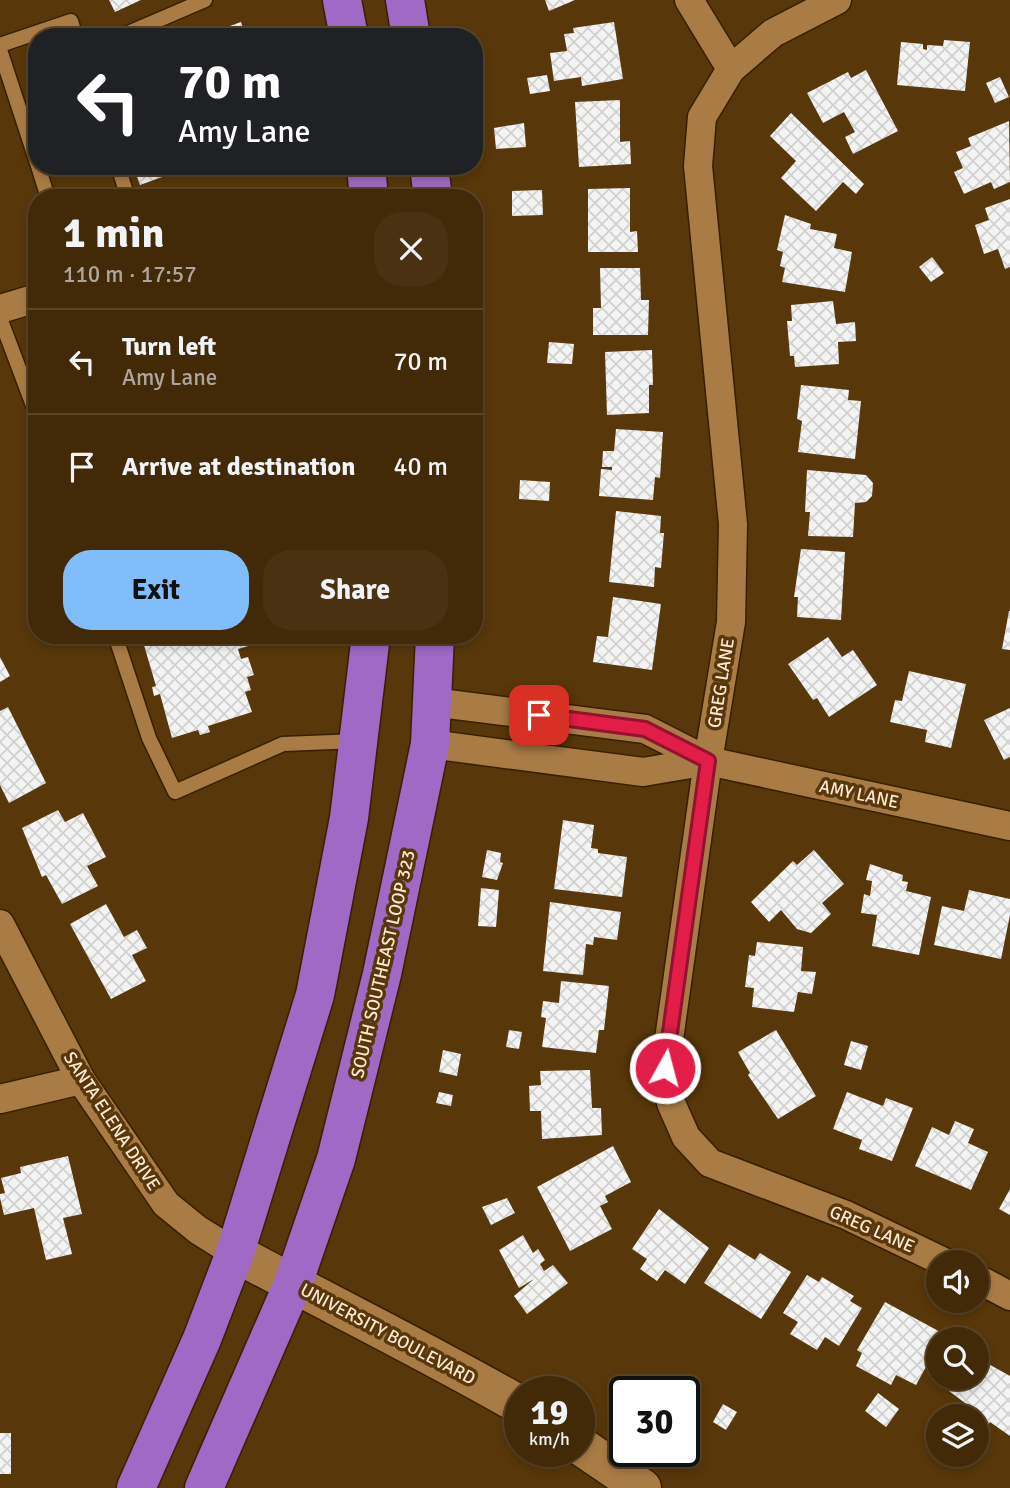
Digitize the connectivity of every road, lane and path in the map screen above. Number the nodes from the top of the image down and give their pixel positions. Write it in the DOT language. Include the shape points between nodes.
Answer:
graph roads {
  1 [pos="205,0"];
  2 [pos="342,0"];
  3 [pos="405,0"];
  4 [pos="689,0"];
  5 [pos="837,0"];
  6 [pos="52,28"];
  7 [pos="73,28"];
  8 [pos="140,28"];
  9 [pos="347,28"];
  10 [pos="410,28"];
  11 [pos="28,37"];
  12 [pos="0,47"];
  13 [pos="731,69"];
  14 [pos="28,136"];
  15 [pos="28,301"];
  16 [pos="0,309"];
  17 [pos="0,318"];
  18 [pos="28,392"];
  19 [pos="117,644"];
  20 [pos="370,644"];
  21 [pos="435,644"];
  22 [pos="432,702"];
  23 [pos="361,741"];
  24 [pos="430,744"];
  25 [pos="708,761"];
  26 [pos="1010,826"];
  27 [pos="0,924"];
  28 [pos="81,1080"];
  29 [pos="0,1099"];
  30 [pos="235,1253"];
  31 [pos="926,1253"];
  32 [pos="293,1284"];
  33 [pos="989,1285"];
  34 [pos="1010,1296"];
  35 [pos="504,1396"];
  36 [pos="595,1456"];
  37 [pos="136,1488"];
  38 [pos="204,1488"];
  39 [pos="642,1488"];
  1 -- 8 [label="lane"];
  2 -- 9 [label="highway"];
  3 -- 10 [label="highway"];
  4 -- 13 [label="street"];
  5 -- 13 [label="street, GREG LANE" via="773,33"];
  6 -- 7 [label="lane" via="71,21"];
  11 -- 12 [label="lane"];
  12 -- 14 [label="lane"];
  13 -- 25 [label="street, GREG LANE" via="702,117 698,166 733,524 731,622"];
  15 -- 16 [label="street"];
  17 -- 18 [label="lane"];
  19 -- 23 [label="lane" via="149,738 175,792 283,744"];
  20 -- 23 [label="highway"];
  21 -- 22 [label="highway, SOUTH SOUTHEAST LOOP 323"];
  22 -- 24 [label="highway, SOUTH SOUTHEAST LOOP 323"];
  22 -- 25 [label="street, AMY LANE" via="645,729"];
  23 -- 30 [label="highway" via="315,995"];
  24 -- 25 [label="street, AMY LANE" via="643,772"];
  24 -- 32 [label="highway, SOUTH SOUTHEAST LOOP 323" via="357,1079"];
  25 -- 26 [label="street, AMY LANE"];
  25 -- 31 [label="street, GREG LANE" via="665,1068 671,1103 686,1137 710,1163 846,1215"];
  27 -- 28 [label="street, SANTA ELENA DRIVE"];
  28 -- 29 [label="street"];
  28 -- 30 [label="street, SANTA ELENA DRIVE" via="166,1204"];
  30 -- 32 [label="main road, UNIVERSITY BOULEVARD"];
  30 -- 37 [label="highway"];
  32 -- 35 [label="main road, UNIVERSITY BOULEVARD"];
  32 -- 38 [label="highway, SOUTH SOUTHEAST LOOP 323"];
  33 -- 34 [label="street"];
  36 -- 39 [label="main road"];
}
